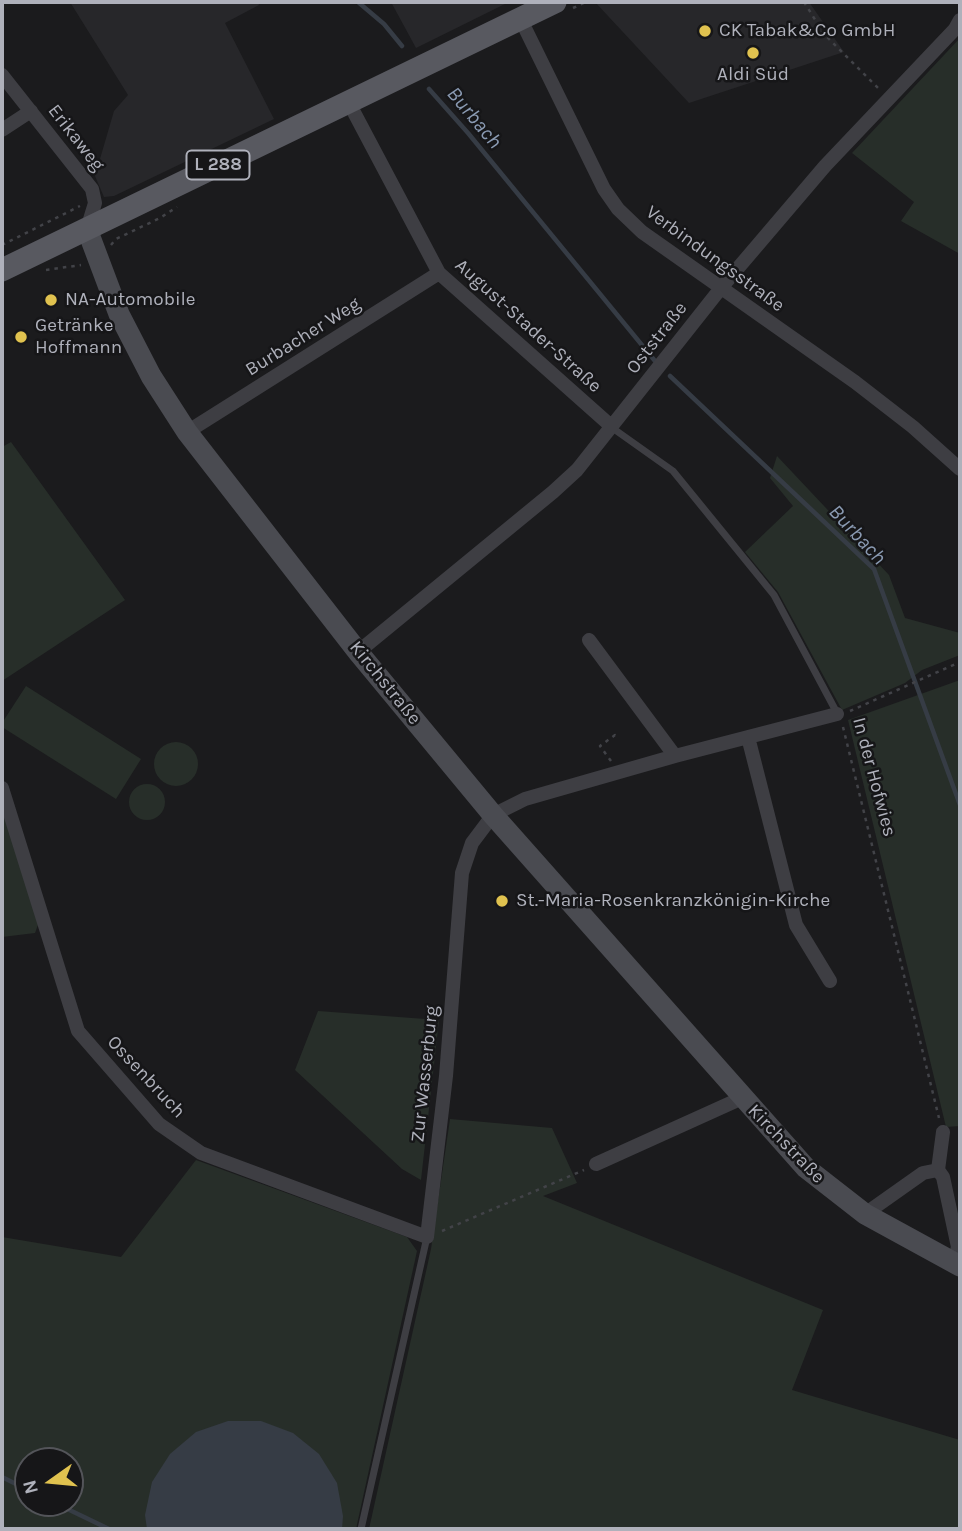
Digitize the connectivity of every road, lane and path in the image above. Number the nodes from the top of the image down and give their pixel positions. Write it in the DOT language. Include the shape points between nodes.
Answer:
graph roads {
  1 [pos="555,2"];
  2 [pos="804,2"];
  3 [pos="520,18"];
  4 [pos="960,20"];
  5 [pos="2,75"];
  6 [pos="888,98"];
  7 [pos="348,101"];
  8 [pos="31,111"];
  9 [pos="2,130"];
  10 [pos="87,229"];
  11 [pos="2,270"];
  12 [pos="439,273"];
  13 [pos="721,288"];
  14 [pos="611,426"];
  15 [pos="187,432"];
  16 [pos="960,469"];
  17 [pos="589,640"];
  18 [pos="358,652"];
  19 [pos="960,662"];
  20 [pos="837,714"];
  21 [pos="617,737"];
  22 [pos="748,737"];
  23 [pos="675,756"];
  24 [pos="619,772"];
  25 [pos="2,788"];
  26 [pos="493,815"];
  27 [pos="830,981"];
  28 [pos="742,1098"];
  29 [pos="943,1132"];
  30 [pos="596,1164"];
  31 [pos="938,1170"];
  32 [pos="865,1214"];
  33 [pos="427,1237"];
  34 [pos="957,1265"];
  35 [pos="361,1529"];
  1 -- 3 [label="main road, L 288"];
  2 -- 6 [label="path" via="824,34"];
  3 -- 7 [label="main road, L 288"];
  3 -- 13 [label="street, Verbindungsstraße" via="618,209 642,232"];
  4 -- 6 [label="street, Oststraße"];
  5 -- 8 [label="street, Erikaweg"];
  6 -- 13 [label="street, Oststraße"];
  7 -- 10 [label="main road, L 288"];
  7 -- 12 [label="street, August-Stader-Straße"];
  8 -- 9 [label="street, Erikaweg"];
  8 -- 10 [label="street, Erikaweg" via="92,189 95,203"];
  10 -- 11 [label="main road, L 288"];
  10 -- 15 [label="street, Kirchstraße" via="119,314"];
  12 -- 14 [label="street, August-Stader-Straße"];
  12 -- 15 [label="street, Burbacher Weg"];
  13 -- 14 [label="street, Oststraße"];
  13 -- 16 [label="street, Verbindungsstraße" via="855,382"];
  14 -- 18 [label="street, Oststraße" via="577,470 553,492"];
  14 -- 20 [label="lane, In der Hofwies" via="673,471 774,595"];
  15 -- 18 [label="street, Kirchstraße"];
  17 -- 23 [label="street"];
  18 -- 26 [label="street, Kirchstraße"];
  19 -- 20 [label="path"];
  20 -- 22 [label="street, Zur Wasserburg"];
  20 -- 29 [label="path, In der Hofwies"];
  21 -- 24 [label="path" via="600,746"];
  22 -- 23 [label="street, Zur Wasserburg"];
  22 -- 27 [label="street" via="796,926"];
  23 -- 24 [label="street, Zur Wasserburg"];
  24 -- 26 [label="street, Zur Wasserburg" via="525,799"];
  25 -- 33 [label="street, Ossenbruch" via="78,1031 159,1124 201,1153"];
  26 -- 28 [label="street, Kirchstraße"];
  26 -- 33 [label="street, Zur Wasserburg" via="472,843 462,873 446,1076"];
  28 -- 30 [label="street, Kirchstraße"];
  28 -- 32 [label="street, Kirchstraße" via="806,1168"];
  29 -- 31 [label="street"];
  30 -- 33 [label="path"];
  31 -- 32 [label="street" via="923,1173"];
  31 -- 34 [label="street, Kirchstraße" via="958,1247"];
  32 -- 34 [label="street, Kirchstraße"];
  33 -- 35 [label="lane, Zur Wasserburg"];
}
